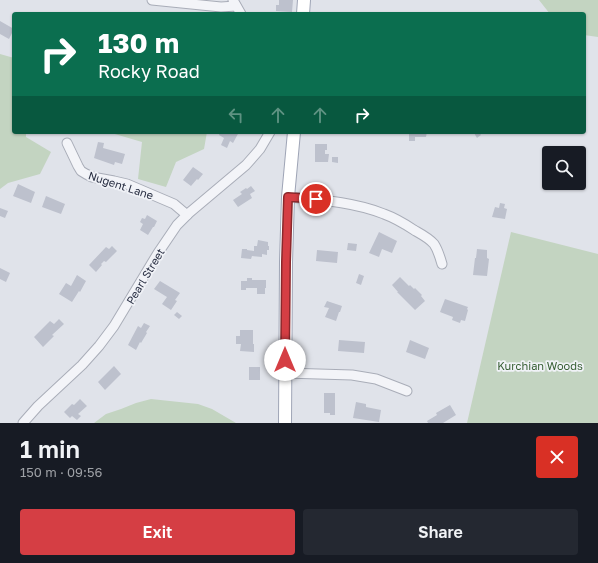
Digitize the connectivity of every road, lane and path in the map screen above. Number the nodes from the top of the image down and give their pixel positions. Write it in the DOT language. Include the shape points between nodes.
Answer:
graph roads {
  1 [pos="152,0"];
  2 [pos="304,0"];
  3 [pos="236,7"];
  4 [pos="303,12"];
  5 [pos="269,134"];
  6 [pos="294,134"];
  7 [pos="68,143"];
  8 [pos="288,197"];
  9 [pos="186,215"];
  10 [pos="442,264"];
  11 [pos="285,374"];
  12 [pos="407,391"];
  13 [pos="23,423"];
  14 [pos="285,423"];
  1 -- 3 [label="street"];
  2 -- 4 [label="main road"];
  5 -- 9 [label="street, Pearl Street" via="246,165"];
  6 -- 8 [label="main road"];
  7 -- 9 [label="street, Nugent Lane" via="81,171 92,177 134,187 174,204"];
  8 -- 10 [label="street" via="346,203 386,214 431,241 438,250"];
  8 -- 11 [label="main road"];
  9 -- 13 [label="street, Pearl Street" via="172,231 99,346"];
  11 -- 12 [label="street" via="352,375 376,379"];
  11 -- 14 [label="main road"];
}
